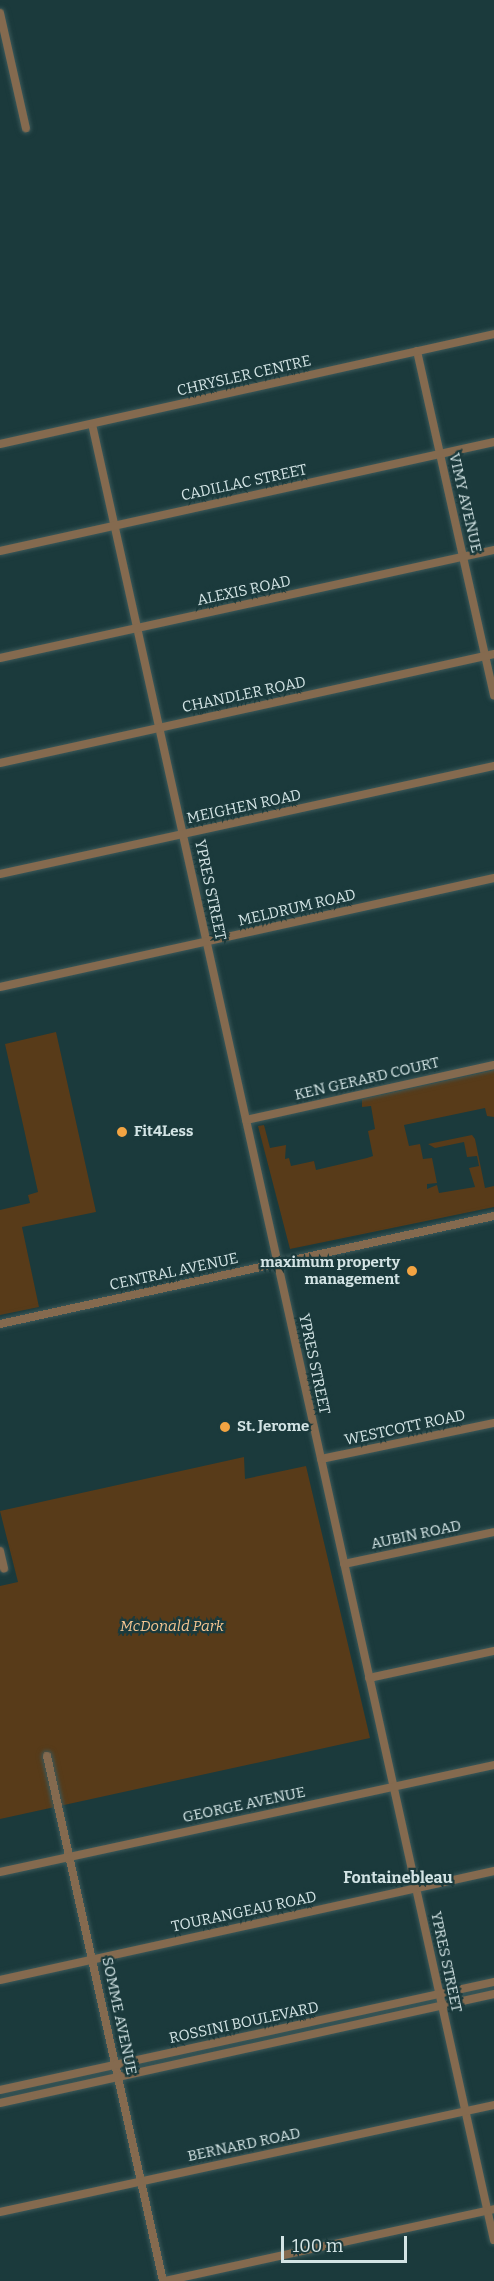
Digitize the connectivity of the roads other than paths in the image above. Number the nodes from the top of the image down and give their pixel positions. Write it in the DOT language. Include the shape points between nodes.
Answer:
graph roads {
  1 [pos="0,13"];
  2 [pos="26,128"];
  3 [pos="494,334"];
  4 [pos="417,351"];
  5 [pos="92,424"];
  6 [pos="494,442"];
  7 [pos="0,444"];
  8 [pos="440,454"];
  9 [pos="116,525"];
  10 [pos="0,550"];
  11 [pos="494,550"];
  12 [pos="463,557"];
  13 [pos="138,628"];
  14 [pos="490,655"];
  15 [pos="0,658"];
  16 [pos="494,695"];
  17 [pos="160,728"];
  18 [pos="0,763"];
  19 [pos="494,766"];
  20 [pos="184,834"];
  21 [pos="0,874"];
  22 [pos="494,878"];
  23 [pos="207,942"];
  24 [pos="0,987"];
  25 [pos="494,1065"];
  26 [pos="246,1120"];
  27 [pos="494,1215"];
  28 [pos="278,1263"];
  29 [pos="0,1324"];
  30 [pos="494,1423"];
  31 [pos="321,1459"];
  32 [pos="494,1532"];
  33 [pos="0,1551"];
  34 [pos="344,1564"];
  35 [pos="4,1569"];
  36 [pos="494,1651"];
  37 [pos="369,1678"];
  38 [pos="47,1756"];
  39 [pos="494,1765"];
  40 [pos="394,1787"];
  41 [pos="68,1858"];
  42 [pos="494,1871"];
  43 [pos="0,1872"];
  44 [pos="416,1888"];
  45 [pos="93,1959"];
  46 [pos="0,1980"];
  47 [pos="494,1982"];
  48 [pos="440,1994"];
  49 [pos="494,1994"];
  50 [pos="442,2006"];
  51 [pos="115,2065"];
  52 [pos="118,2076"];
  53 [pos="0,2090"];
  54 [pos="0,2103"];
  55 [pos="494,2105"];
  56 [pos="465,2111"];
  57 [pos="141,2182"];
  58 [pos="491,2210"];
  59 [pos="0,2212"];
  60 [pos="494,2240"];
  61 [pos="164,2281"];
  1 -- 2 [label="street"];
  3 -- 4 [label="street, CHRYSLER CENTRE"];
  4 -- 5 [label="street, CHRYSLER CENTRE"];
  4 -- 8 [label="street, VIMY AVENUE"];
  5 -- 7 [label="street, CHRYSLER CENTRE"];
  5 -- 9 [label="street, YPRES STREET"];
  6 -- 8 [label="street, CADILLAC STREET"];
  8 -- 9 [label="street, CADILLAC STREET"];
  8 -- 12 [label="street, VIMY AVENUE"];
  9 -- 10 [label="street, CADILLAC STREET"];
  9 -- 13 [label="street, YPRES STREET"];
  11 -- 12 [label="street, ALEXIS ROAD"];
  12 -- 13 [label="street, ALEXIS ROAD"];
  12 -- 14 [label="street, VIMY AVENUE"];
  13 -- 15 [label="street, ALEXIS ROAD"];
  13 -- 17 [label="street, YPRES STREET"];
  14 -- 16 [label="street, VIMY AVENUE"];
  14 -- 17 [label="street, CHANDLER ROAD"];
  17 -- 18 [label="street, CHANDLER ROAD"];
  17 -- 20 [label="street, YPRES STREET"];
  19 -- 20 [label="street, MEIGHEN ROAD"];
  20 -- 21 [label="street, MEIGHEN ROAD"];
  20 -- 23 [label="street, YPRES STREET"];
  22 -- 23 [label="street, MELDRUM ROAD"];
  23 -- 24 [label="street, MELDRUM ROAD"];
  23 -- 26 [label="street, YPRES STREET"];
  25 -- 26 [label="street, KEN GERARD COURT"];
  26 -- 28 [label="street, YPRES STREET"];
  27 -- 28 [label="street, CENTRAL AVENUE"];
  28 -- 29 [label="street, CENTRAL AVENUE"];
  28 -- 31 [label="street, YPRES STREET"];
  30 -- 31 [label="street, WESTCOTT ROAD"];
  31 -- 34 [label="street, YPRES STREET"];
  32 -- 34 [label="street, AUBIN ROAD"];
  33 -- 35 [label="street"];
  34 -- 37 [label="street, YPRES STREET"];
  36 -- 37 [label="street"];
  37 -- 40 [label="street, YPRES STREET"];
  38 -- 41 [label="street, SOMME AVENUE"];
  39 -- 40 [label="street, GEORGE AVENUE"];
  40 -- 41 [label="street, GEORGE AVENUE"];
  40 -- 44 [label="street, YPRES STREET"];
  41 -- 43 [label="street, GEORGE AVENUE"];
  41 -- 45 [label="street, SOMME AVENUE"];
  42 -- 44 [label="street, TOURANGEAU ROAD"];
  44 -- 45 [label="street, TOURANGEAU ROAD"];
  44 -- 48 [label="street, YPRES STREET"];
  45 -- 46 [label="street, TOURANGEAU ROAD"];
  45 -- 51 [label="street, SOMME AVENUE"];
  47 -- 48 [label="street, ROSSINI BOULEVARD"];
  48 -- 50 [label="street, YPRES STREET"];
  48 -- 51 [label="street, ROSSINI BOULEVARD"];
  49 -- 50 [label="street, ROSSINI BOULEVARD"];
  50 -- 52 [label="street, ROSSINI BOULEVARD"];
  50 -- 56 [label="street, YPRES STREET"];
  51 -- 52 [label="street, SOMME AVENUE"];
  51 -- 53 [label="street, ROSSINI BOULEVARD"];
  52 -- 54 [label="street, ROSSINI BOULEVARD"];
  52 -- 57 [label="street, SOMME AVENUE"];
  55 -- 56 [label="street, BERNARD ROAD"];
  56 -- 57 [label="street, BERNARD ROAD"];
  56 -- 58 [label="street, YPRES STREET"];
  57 -- 59 [label="street, BERNARD ROAD"];
  57 -- 61 [label="street, SOMME AVENUE"];
  58 -- 60 [label="street, YPRES STREET"];
  58 -- 61 [label="street"];
}
